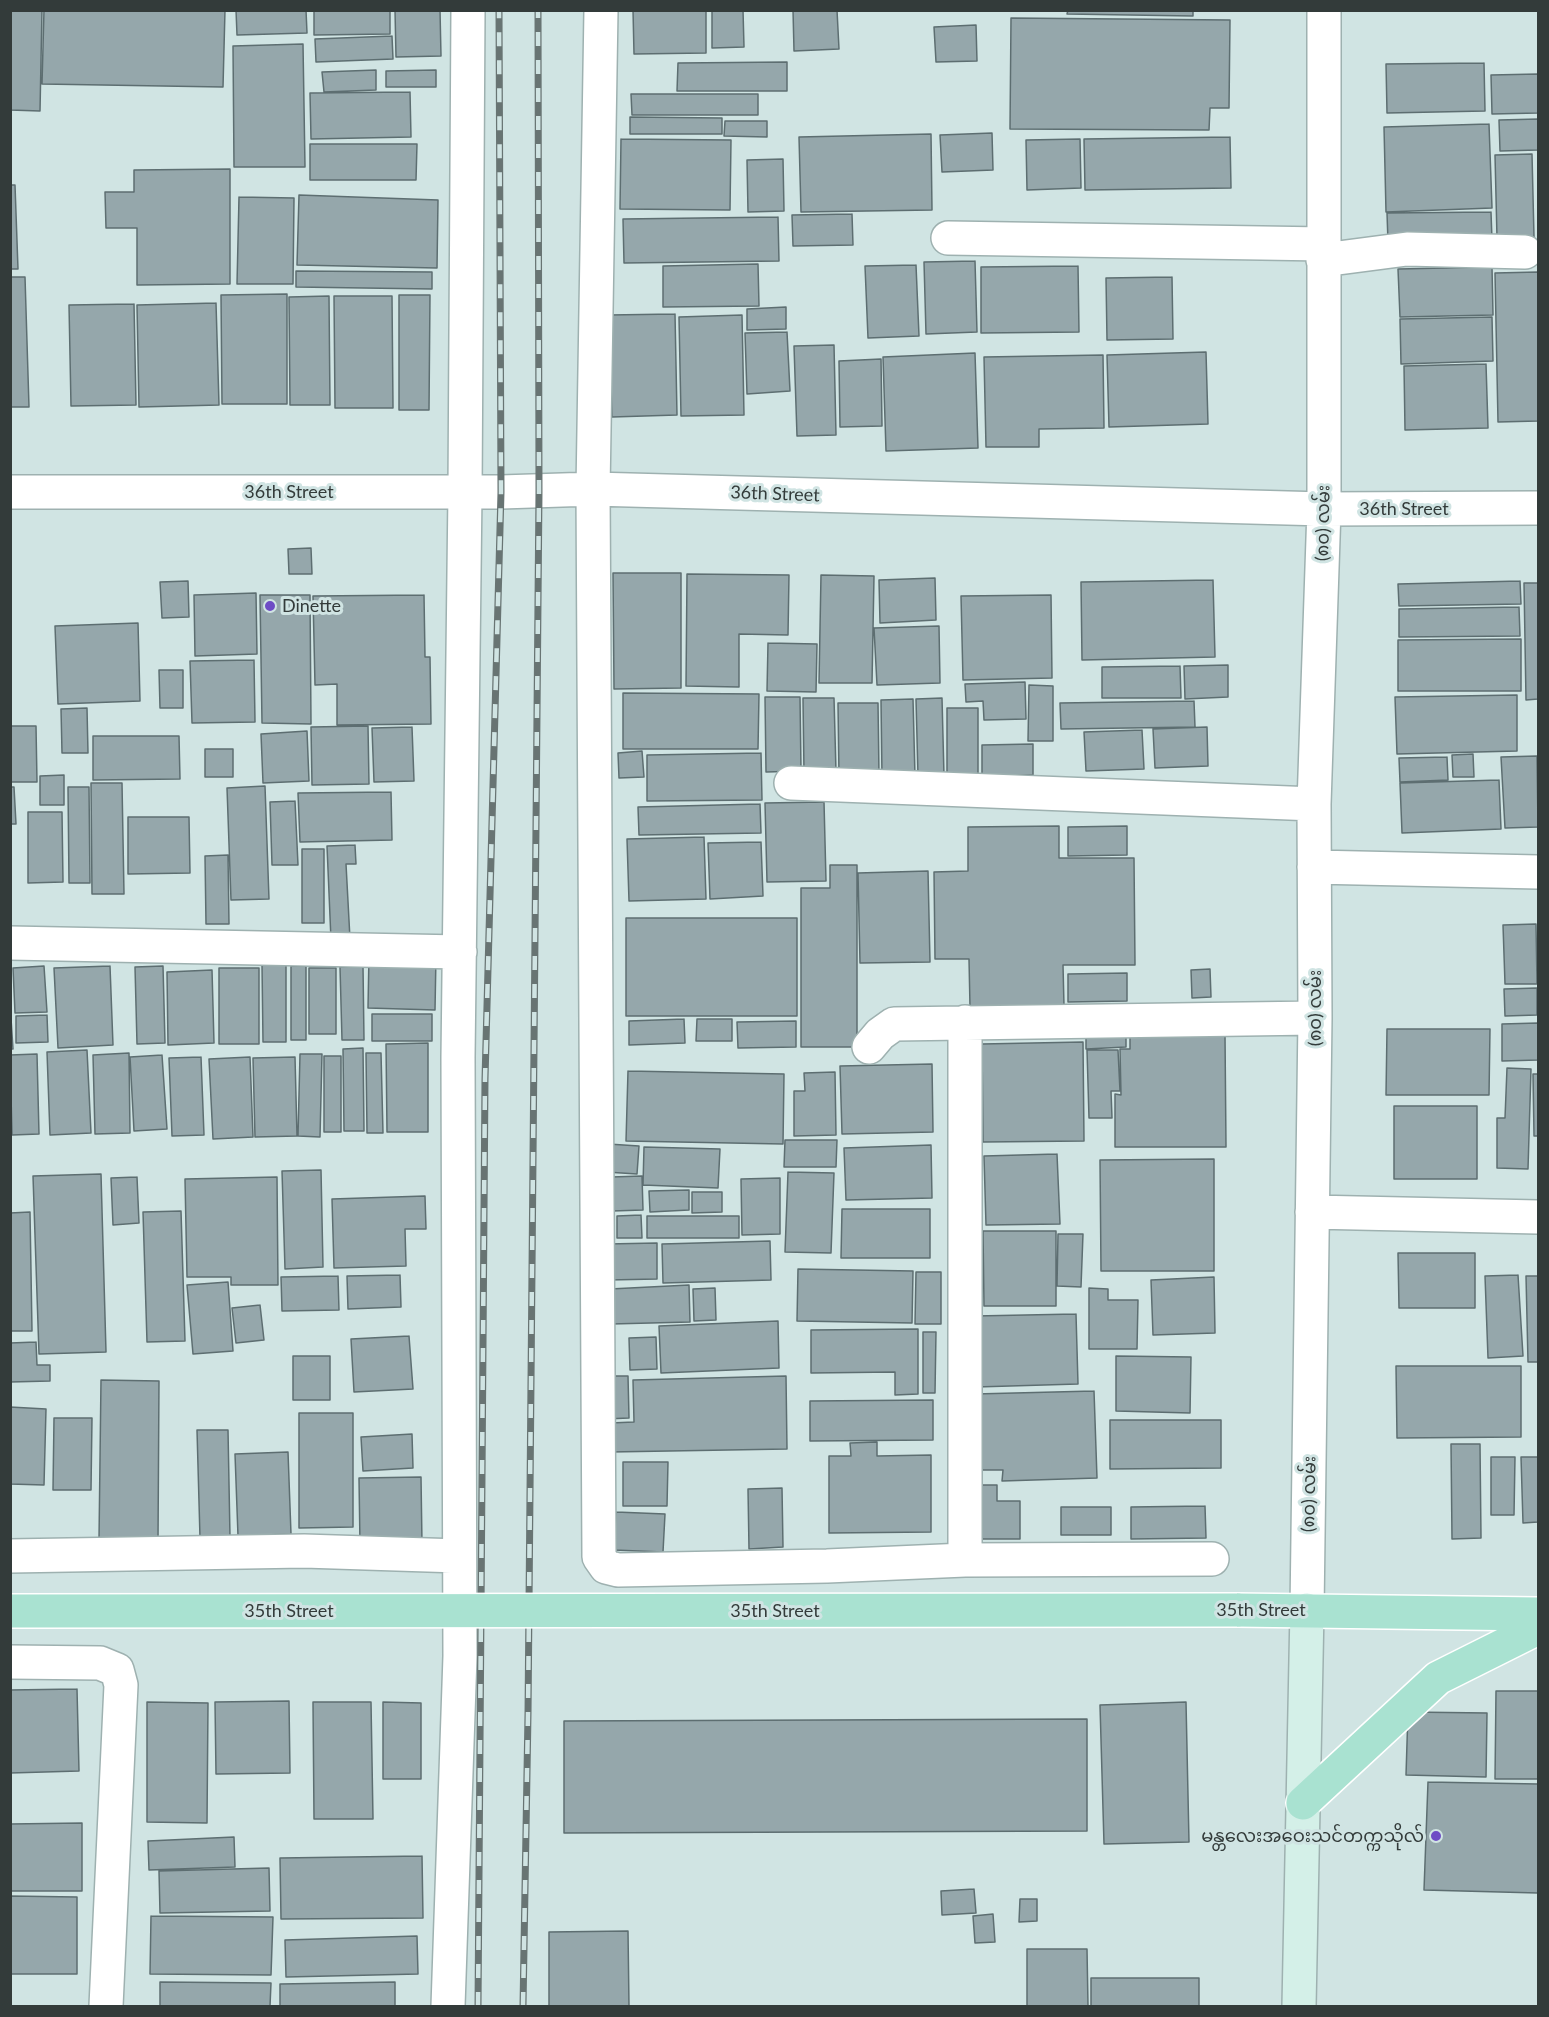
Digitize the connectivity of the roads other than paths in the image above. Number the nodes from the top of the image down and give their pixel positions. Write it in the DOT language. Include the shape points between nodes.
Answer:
graph roads {
  1 [pos="468,10"];
  2 [pos="601,10"];
  3 [pos="1324,10"];
  4 [pos="948,238"];
  5 [pos="1324,252"];
  6 [pos="1525,252"];
  7 [pos="593,489"];
  8 [pos="10,492"];
  9 [pos="465,492"];
  10 [pos="1539,508"];
  11 [pos="1324,509"];
  12 [pos="791,783"];
  13 [pos="1314,804"];
  14 [pos="1314,867"];
  15 [pos="1539,872"];
  16 [pos="10,943"];
  17 [pos="459,952"];
  18 [pos="1315,1018"];
  19 [pos="965,1022"];
  20 [pos="869,1047"];
  21 [pos="1312,1212"];
  22 [pos="1539,1217"];
  23 [pos="10,1556"];
  24 [pos="459,1556"];
  25 [pos="1212,1559"];
  26 [pos="965,1560"];
  27 [pos="1307,1610"];
  28 [pos="10,1611"];
  29 [pos="1539,1614"];
  30 [pos="1539,1628"];
  31 [pos="10,1662"];
  32 [pos="1303,1803"];
  33 [pos="106,2007"];
  34 [pos="448,2007"];
  35 [pos="1299,2007"];
  1 -- 9 [label="street"];
  2 -- 7 [label="street"];
  3 -- 5 [label="street, (၈၀) လမ်း"];
  4 -- 5 [label="street"];
  5 -- 6 [label="street"];
  5 -- 11 [label="street, (၈၀) လမ်း"];
  7 -- 9 [label="street, 36th Street"];
  7 -- 11 [label="street, 36th Street"];
  7 -- 26 [label="street" via="599,1557 606,1567 618,1570"];
  8 -- 9 [label="street, 36th Street"];
  9 -- 17 [label="street"];
  10 -- 11 [label="street, 36th Street"];
  11 -- 13 [label="street, (၈၀) လမ်း"];
  12 -- 13 [label="street"];
  13 -- 14 [label="street, (၈၀) လမ်း"];
  14 -- 15 [label="street"];
  14 -- 18 [label="street, (၈၀) လမ်း"];
  16 -- 17 [label="street"];
  17 -- 24 [label="street"];
  18 -- 19 [label="street"];
  18 -- 21 [label="street, (၈၀) လမ်း"];
  19 -- 20 [label="street" via="894,1024"];
  19 -- 26 [label="street"];
  21 -- 22 [label="street"];
  21 -- 27 [label="street, (၈၀) လမ်း"];
  23 -- 24 [label="street" via="304,1551"];
  24 -- 34 [label="street" via="460,1656"];
  25 -- 26 [label="street"];
  27 -- 28 [label="main road, 35th Street, bridge"];
  27 -- 29 [label="main road, 35th Street"];
  27 -- 32 [label="main road, (၈၀) လမ်း"];
  30 -- 32 [label="main road" via="1438,1678"];
  31 -- 33 [label="street" via="100,1663 117,1670 121,1685"];
  32 -- 35 [label="main road, (၈၀) လမ်း"];
}
